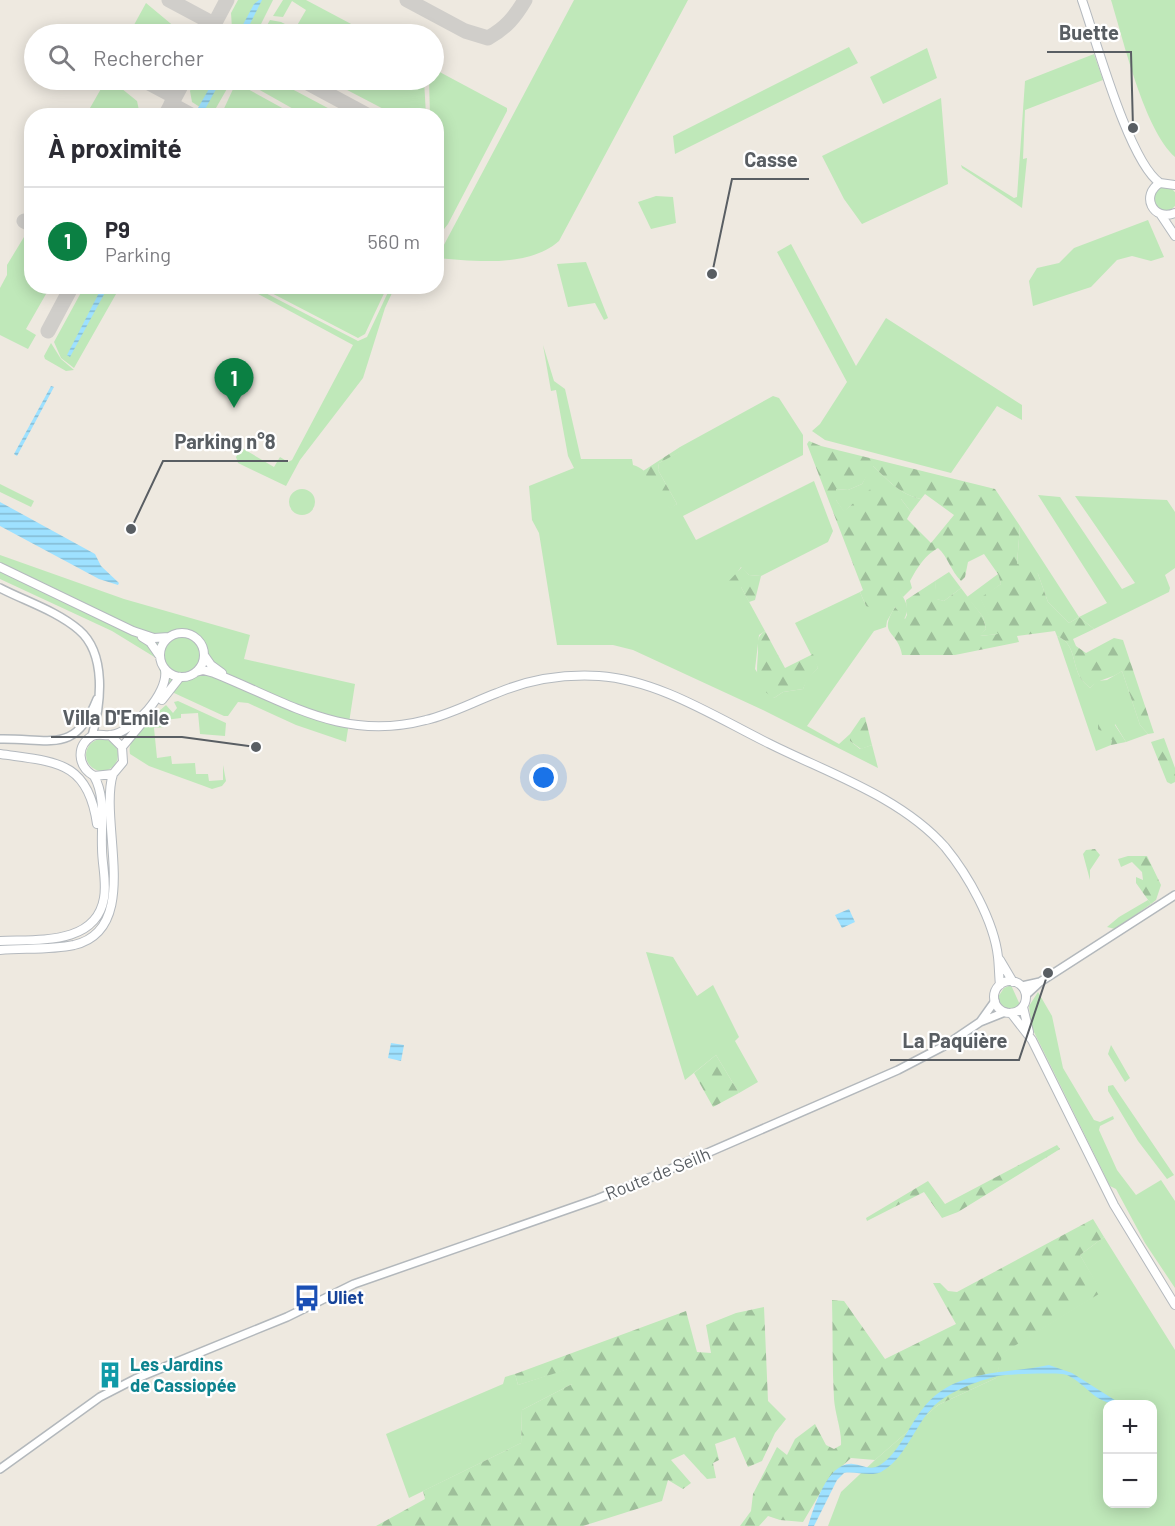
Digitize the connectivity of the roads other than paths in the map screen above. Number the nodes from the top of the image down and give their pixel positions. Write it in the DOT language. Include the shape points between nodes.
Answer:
graph roads {
  1 [pos="1082,0"];
  2 [pos="1127,131"];
  3 [pos="1160,183"];
  4 [pos="1175,185"];
  5 [pos="1150,193"];
  6 [pos="1173,214"];
  7 [pos="1161,215"];
  8 [pos="1175,229"];
  9 [pos="1175,236"];
  10 [pos="0,567"];
  11 [pos="0,588"];
  12 [pos="133,631"];
  13 [pos="169,637"];
  14 [pos="204,655"];
  15 [pos="159,656"];
  16 [pos="165,670"];
  17 [pos="196,672"];
  18 [pos="180,677"];
  19 [pos="231,680"];
  20 [pos="98,697"];
  21 [pos="110,735"];
  22 [pos="92,736"];
  23 [pos="0,739"];
  24 [pos="122,747"];
  25 [pos="0,753"];
  26 [pos="113,774"];
  27 [pos="94,776"];
  28 [pos="102,848"];
  29 [pos="1175,895"];
  30 [pos="0,941"];
  31 [pos="0,950"];
  32 [pos="999,959"];
  33 [pos="1012,982"];
  34 [pos="1040,982"];
  35 [pos="1000,985"];
  36 [pos="1022,986"];
  37 [pos="1026,995"];
  38 [pos="995,1002"];
  39 [pos="1023,1007"];
  40 [pos="1008,1013"];
  41 [pos="980,1022"];
  42 [pos="1032,1040"];
  43 [pos="1175,1305"];
  44 [pos="0,1469"];
  1 -- 2 [label="main road"];
  2 -- 3 [label="main road" via="1142,166"];
  2 -- 5 [label="main road" via="1134,159 1149,183"];
  3 -- 4 [label="main road"];
  3 -- 5 [label="main road"];
  5 -- 7 [label="main road" via="1152,208"];
  6 -- 7 [label="main road"];
  6 -- 8 [label="main road"];
  7 -- 9 [label="main road"];
  10 -- 12 [label="main road"];
  11 -- 20 [label="street" via="80,631 88,640 99,669"];
  12 -- 13 [label="main road" via="154,638"];
  12 -- 15 [label="main road" via="150,642"];
  13 -- 14 [label="main road" via="189,634 200,642"];
  13 -- 15 [label="main road"];
  14 -- 17 [label="main road"];
  14 -- 19 [label="main road"];
  15 -- 16 [label="main road"];
  16 -- 18 [label="main road"];
  16 -- 21 [label="main road" via="158,698 136,720"];
  17 -- 18 [label="main road"];
  17 -- 19 [label="main road" via="208,671"];
  18 -- 24 [label="main road"];
  19 -- 32 [label="main road" via="313,717 375,726 425,721 510,688 554,677 601,676 650,687 864,790 920,823 964,873 980,902"];
  20 -- 22 [label="street"];
  20 -- 23 [label="street" via="87,723 73,736 59,740"];
  21 -- 22 [label="main road"];
  21 -- 24 [label="main road"];
  22 -- 27 [label="main road" via="80,755 85,769"];
  24 -- 26 [label="main road" via="123,762"];
  25 -- 28 [label="main road" via="56,762 78,774 94,804"];
  26 -- 27 [label="main road"];
  26 -- 31 [label="main road" via="109,801 114,894 108,918 90,937 74,945"];
  27 -- 28 [label="main road" via="99,789"];
  28 -- 30 [label="main road" via="104,897 91,923 68,936"];
  29 -- 34 [label="street"];
  32 -- 33 [label="main road"];
  32 -- 35 [label="main road"];
  33 -- 35 [label="main road"];
  33 -- 36 [label="main road"];
  34 -- 36 [label="street"];
  34 -- 37 [label="street"];
  35 -- 38 [label="main road"];
  36 -- 37 [label="main road"];
  37 -- 39 [label="main road"];
  38 -- 40 [label="main road"];
  38 -- 41 [label="street, Route de Seilh"];
  39 -- 40 [label="main road"];
  39 -- 42 [label="main road"];
  40 -- 41 [label="street, Route de Seilh"];
  40 -- 42 [label="main road"];
  41 -- 44 [label="street, Route de Seilh" via="946,1046 898,1070 669,1170 354,1284 287,1317 109,1391"];
  42 -- 43 [label="main road" via="1114,1205"];
}
